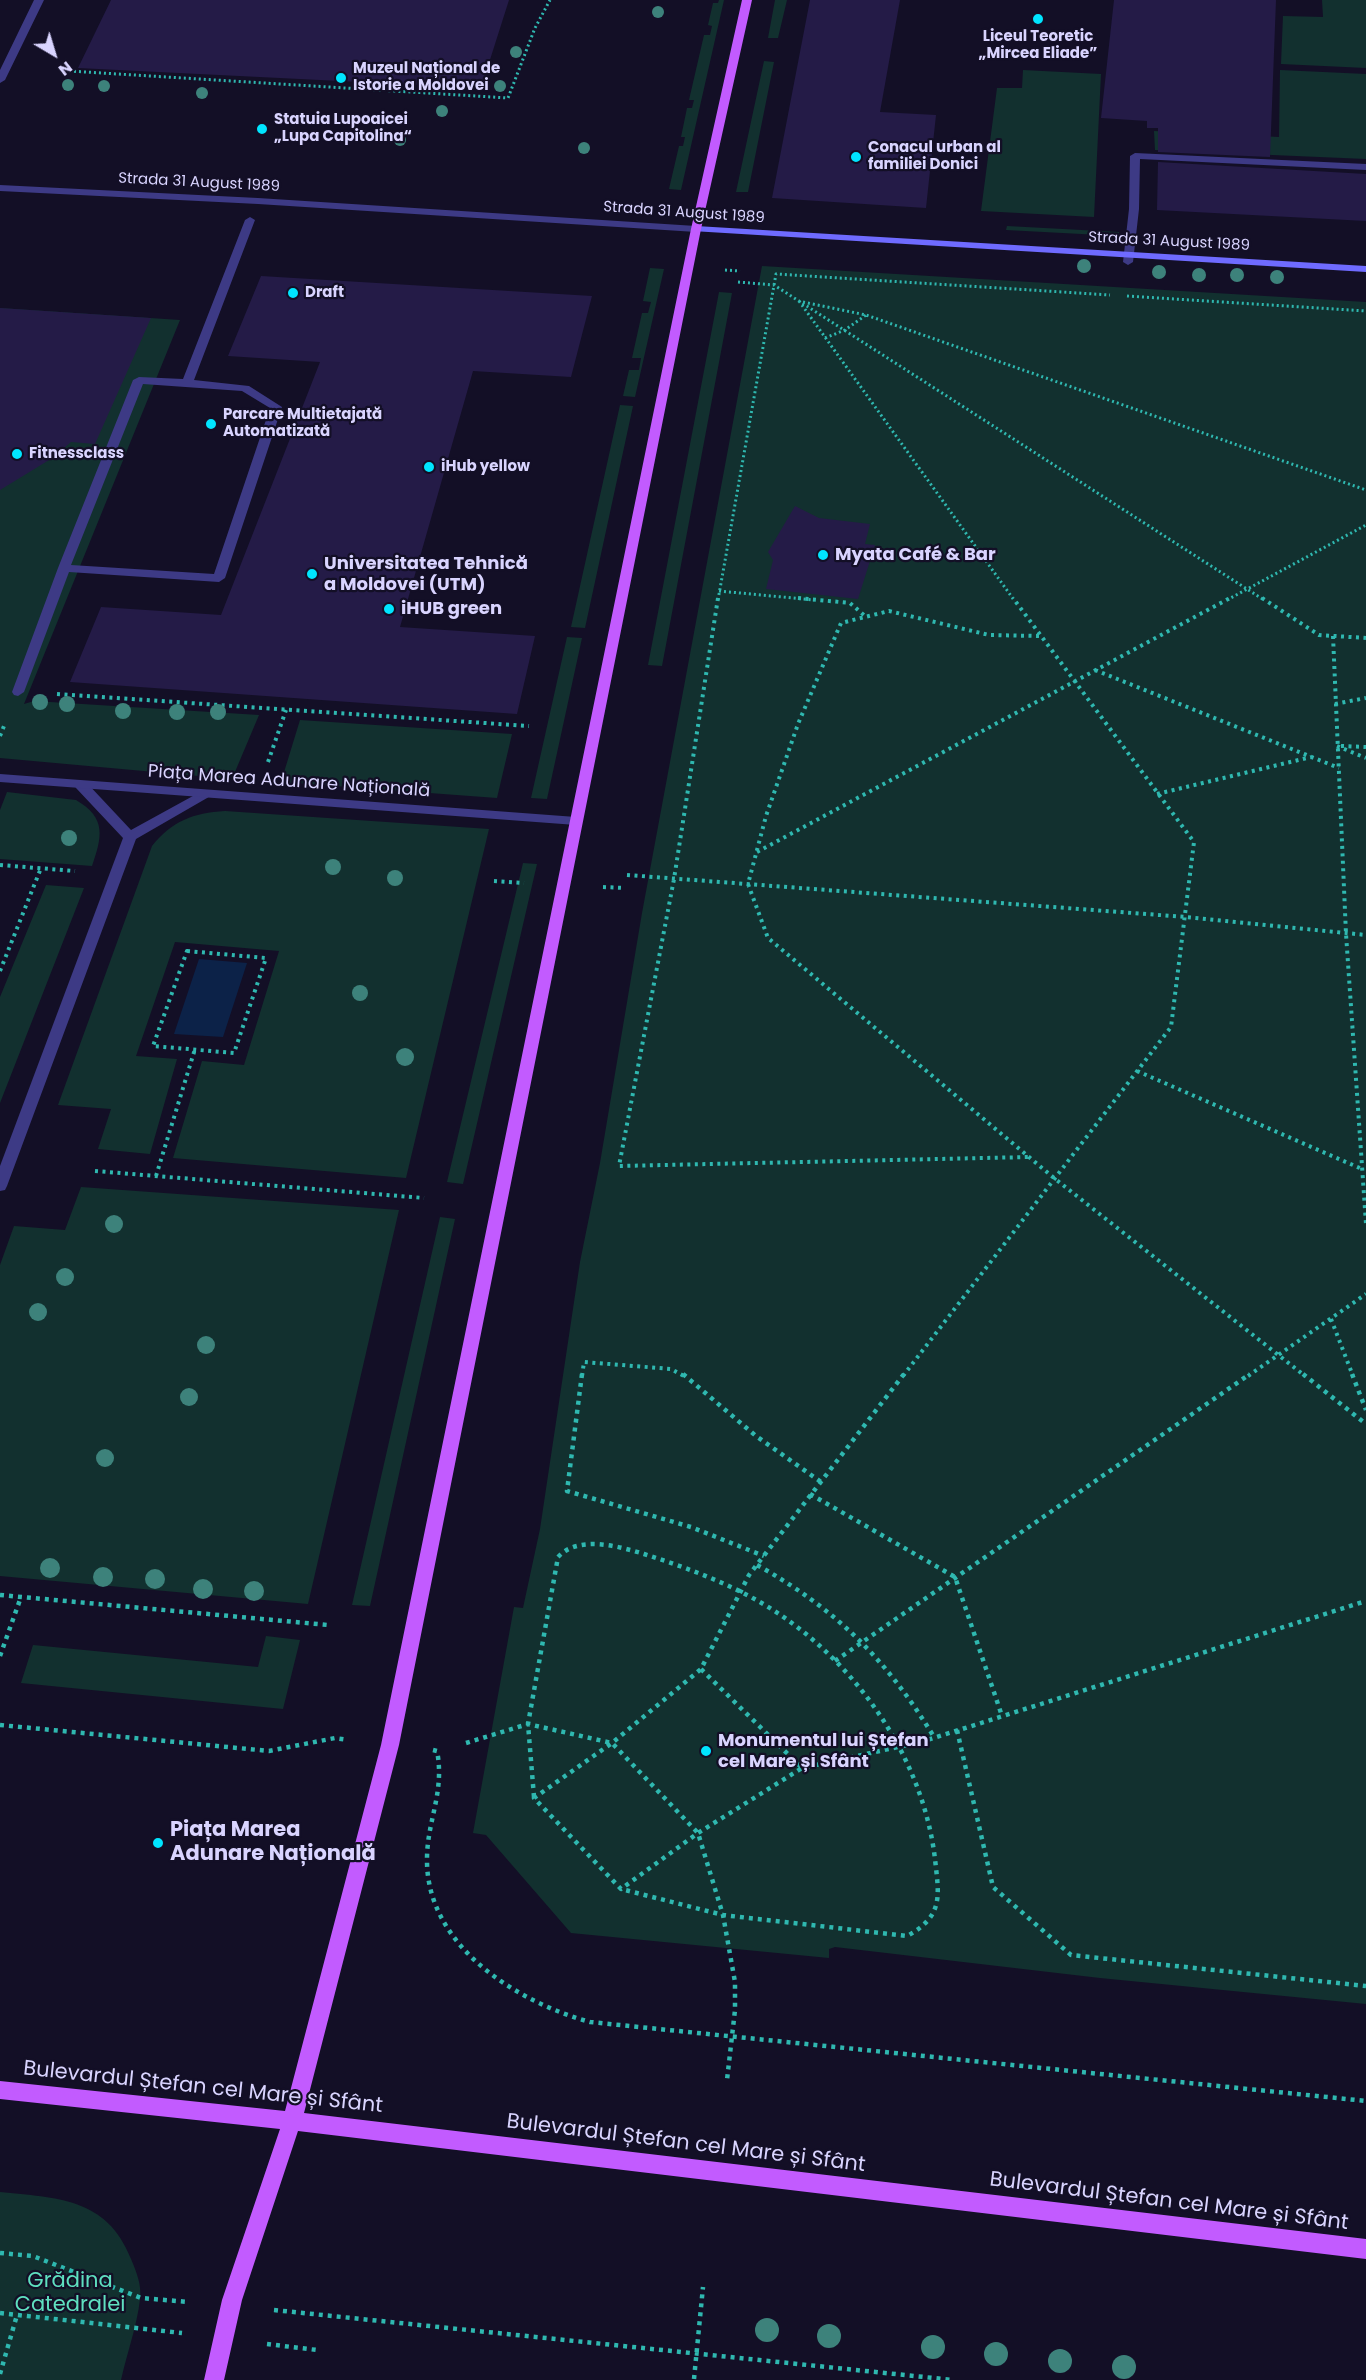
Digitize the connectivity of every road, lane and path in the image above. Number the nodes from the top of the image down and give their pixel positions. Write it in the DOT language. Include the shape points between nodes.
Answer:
graph roads {
  1 [pos="39,0"];
  2 [pos="550,0"];
  3 [pos="747,0"];
  4 [pos="69,71"];
  5 [pos="0,80"];
  6 [pos="1366,167"];
  7 [pos="0,188"];
  8 [pos="250,220"];
  9 [pos="696,229"];
  10 [pos="1129,259"];
  11 [pos="1366,269"];
  12 [pos="738,282"];
  13 [pos="774,285"];
  14 [pos="799,301"];
  15 [pos="1366,311"];
  16 [pos="866,315"];
  17 [pos="845,330"];
  18 [pos="825,338"];
  19 [pos="187,383"];
  20 [pos="1366,490"];
  21 [pos="1366,525"];
  22 [pos="64,568"];
  23 [pos="1247,589"];
  24 [pos="719,591"];
  25 [pos="866,617"];
  26 [pos="1040,636"];
  27 [pos="1333,636"];
  28 [pos="1366,638"];
  29 [pos="1095,670"];
  30 [pos="1074,682"];
  31 [pos="18,692"];
  32 [pos="1366,698"];
  33 [pos="1335,704"];
  34 [pos="286,710"];
  35 [pos="529,726"];
  36 [pos="1337,746"];
  37 [pos="1366,747"];
  38 [pos="1312,757"];
  39 [pos="1366,758"];
  40 [pos="1339,768"];
  41 [pos="0,778"];
  42 [pos="81,785"];
  43 [pos="207,794"];
  44 [pos="1157,794"];
  45 [pos="255,797"];
  46 [pos="576,821"];
  47 [pos="130,837"];
  48 [pos="756,852"];
  49 [pos="0,865"];
  50 [pos="41,868"];
  51 [pos="115,874"];
  52 [pos="627,875"];
  53 [pos="674,879"];
  54 [pos="748,884"];
  55 [pos="1185,917"];
  56 [pos="1346,934"];
  57 [pos="1366,935"];
  58 [pos="0,971"];
  59 [pos="195,1049"];
  60 [pos="1137,1071"];
  61 [pos="1030,1157"];
  62 [pos="1362,1168"];
  63 [pos="95,1171"];
  64 [pos="156,1176"];
  65 [pos="1054,1178"];
  66 [pos="0,1186"];
  67 [pos="424,1198"];
  68 [pos="1366,1224"];
  69 [pos="1366,1294"];
  70 [pos="1331,1319"];
  71 [pos="1277,1356"];
  72 [pos="1366,1410"];
  73 [pos="1366,1424"];
  74 [pos="821,1482"];
  75 [pos="810,1494"];
  76 [pos="764,1556"];
  77 [pos="757,1565"];
  78 [pos="955,1577"];
  79 [pos="741,1591"];
  80 [pos="0,1595"];
  81 [pos="21,1597"];
  82 [pos="1366,1601"];
  83 [pos="328,1625"];
  84 [pos="863,1642"];
  85 [pos="0,1656"];
  86 [pos="835,1661"];
  87 [pos="701,1670"];
  88 [pos="1002,1716"];
  89 [pos="528,1724"];
  90 [pos="0,1725"];
  91 [pos="957,1730"];
  92 [pos="335,1738"];
  93 [pos="934,1738"];
  94 [pos="465,1743"];
  95 [pos="612,1743"];
  96 [pos="899,1746"];
  97 [pos="437,1751"];
  98 [pos="802,1768"];
  99 [pos="534,1798"];
  100 [pos="698,1833"];
  101 [pos="621,1889"];
  102 [pos="723,1915"];
  103 [pos="1366,1986"];
  104 [pos="731,2037"];
  105 [pos="727,2080"];
  106 [pos="0,2090"];
  107 [pos="1366,2101"];
  108 [pos="292,2121"];
  109 [pos="1366,2249"];
  110 [pos="0,2253"];
  111 [pos="703,2287"];
  112 [pos="141,2298"];
  113 [pos="0,2313"];
  114 [pos="17,2314"];
  115 [pos="347,2316"];
  116 [pos="133,2328"];
  117 [pos="696,2352"];
  118 [pos="0,2374"];
  119 [pos="694,2379"];
  120 [pos="214,2380"];
  121 [pos="953,2380"];
  1 -- 5 [label="street"];
  2 -- 4 [label="path" via="508,98"];
  3 -- 9 [label="main road"];
  6 -- 10 [label="street" via="1135,156"];
  7 -- 9 [label="street, Strada 31 August 1989"];
  8 -- 19 [label="street"];
  9 -- 10 [label="street, Strada 31 August 1989"];
  9 -- 46 [label="main road"];
  10 -- 11 [label="street, Strada 31 August 1989"];
  12 -- 13 [label="path"];
  13 -- 14 [label="path"];
  13 -- 15 [label="path" via="776,274"];
  13 -- 24 [label="path"];
  14 -- 16 [label="path"];
  14 -- 17 [label="path"];
  14 -- 18 [label="path"];
  16 -- 17 [label="path"];
  16 -- 20 [label="path"];
  17 -- 18 [label="path"];
  17 -- 23 [label="path"];
  18 -- 26 [label="path"];
  19 -- 22 [label="street" via="139,380"];
  19 -- 22 [label="street" via="245,388 276,407 219,578"];
  21 -- 23 [label="path"];
  22 -- 31 [label="street"];
  23 -- 27 [label="path" via="1319,635"];
  23 -- 29 [label="path"];
  24 -- 25 [label="path" via="850,603"];
  24 -- 53 [label="path"];
  25 -- 26 [label="path" via="889,611 989,635"];
  25 -- 48 [label="path" via="841,623 798,724"];
  26 -- 30 [label="path"];
  27 -- 28 [label="path"];
  27 -- 33 [label="path"];
  29 -- 30 [label="path"];
  29 -- 38 [label="path"];
  30 -- 44 [label="path"];
  30 -- 48 [label="path"];
  31 -- 34 [label="path"];
  32 -- 33 [label="path"];
  33 -- 36 [label="path"];
  34 -- 35 [label="path"];
  34 -- 45 [label="path"];
  36 -- 37 [label="path"];
  36 -- 39 [label="path"];
  36 -- 40 [label="path"];
  38 -- 40 [label="path"];
  38 -- 44 [label="path"];
  40 -- 56 [label="path"];
  41 -- 42 [label="street, Piața Marea Adunare Națională"];
  42 -- 43 [label="street, Piața Marea Adunare Națională"];
  42 -- 47 [label="street"];
  43 -- 45 [label="street, Piața Marea Adunare Națională"];
  43 -- 47 [label="street"];
  44 -- 55 [label="path" via="1194,842"];
  45 -- 46 [label="street, Piața Marea Adunare Națională"];
  46 -- 108 [label="main road" via="390,1745"];
  47 -- 51 [label="street"];
  48 -- 54 [label="path"];
  49 -- 50 [label="path"];
  50 -- 51 [label="path"];
  50 -- 58 [label="path"];
  51 -- 66 [label="street"];
  52 -- 53 [label="path"];
  53 -- 54 [label="path"];
  53 -- 61 [label="path" via="619,1166"];
  54 -- 55 [label="path"];
  54 -- 61 [label="path" via="768,938"];
  55 -- 56 [label="path"];
  55 -- 60 [label="path" via="1171,1027"];
  56 -- 57 [label="path"];
  56 -- 62 [label="path"];
  59 -- 59 [label="path" via="234,1053 266,958 187,951 153,1046"];
  59 -- 64 [label="path"];
  60 -- 62 [label="path"];
  60 -- 65 [label="path"];
  61 -- 65 [label="path"];
  62 -- 68 [label="path"];
  63 -- 64 [label="path"];
  64 -- 67 [label="path"];
  65 -- 71 [label="path"];
  65 -- 74 [label="path"];
  69 -- 70 [label="path"];
  70 -- 71 [label="path"];
  70 -- 72 [label="path"];
  71 -- 73 [label="path"];
  71 -- 78 [label="path"];
  74 -- 75 [label="path"];
  74 -- 76 [label="path" via="756,1436 680,1372 584,1362 567,1491 662,1516"];
  75 -- 76 [label="path"];
  75 -- 78 [label="path"];
  76 -- 77 [label="path"];
  77 -- 79 [label="path"];
  77 -- 84 [label="path" via="807,1595"];
  78 -- 84 [label="path"];
  78 -- 88 [label="path"];
  79 -- 86 [label="path" via="805,1634"];
  79 -- 87 [label="path"];
  79 -- 89 [label="path" via="693,1569 613,1547 572,1546 559,1554"];
  80 -- 81 [label="path"];
  81 -- 83 [label="path"];
  81 -- 85 [label="path"];
  82 -- 88 [label="path"];
  84 -- 86 [label="path"];
  84 -- 93 [label="path" via="888,1667"];
  86 -- 96 [label="path"];
  87 -- 95 [label="path"];
  87 -- 98 [label="path"];
  88 -- 91 [label="path"];
  89 -- 94 [label="path"];
  89 -- 95 [label="path"];
  89 -- 99 [label="path"];
  90 -- 92 [label="path" via="269,1751"];
  91 -- 93 [label="path"];
  91 -- 103 [label="path" via="993,1887 1071,1956"];
  93 -- 96 [label="path"];
  95 -- 99 [label="path"];
  95 -- 100 [label="path"];
  96 -- 98 [label="path"];
  96 -- 102 [label="path" via="930,1825 936,1899 932,1917 922,1927 907,1936"];
  97 -- 104 [label="path" via="442,1775 427,1859 428,1880 444,1920 473,1960 510,1988 569,2018"];
  98 -- 100 [label="path"];
  99 -- 101 [label="path"];
  100 -- 101 [label="path"];
  100 -- 102 [label="path"];
  101 -- 102 [label="path"];
  102 -- 104 [label="path" via="735,1982"];
  104 -- 105 [label="path"];
  104 -- 107 [label="path"];
  106 -- 108 [label="main road, Bulevardul Ștefan cel Mare și Sfânt"];
  108 -- 109 [label="main road, Bulevardul Ștefan cel Mare și Sfânt"];
  108 -- 120 [label="main road" via="232,2300"];
  110 -- 112 [label="path" via="33,2256"];
  111 -- 117 [label="path"];
  113 -- 114 [label="path"];
  114 -- 116 [label="path"];
  114 -- 118 [label="path"];
  115 -- 117 [label="path"];
  117 -- 119 [label="path"];
  117 -- 121 [label="path"];
}
